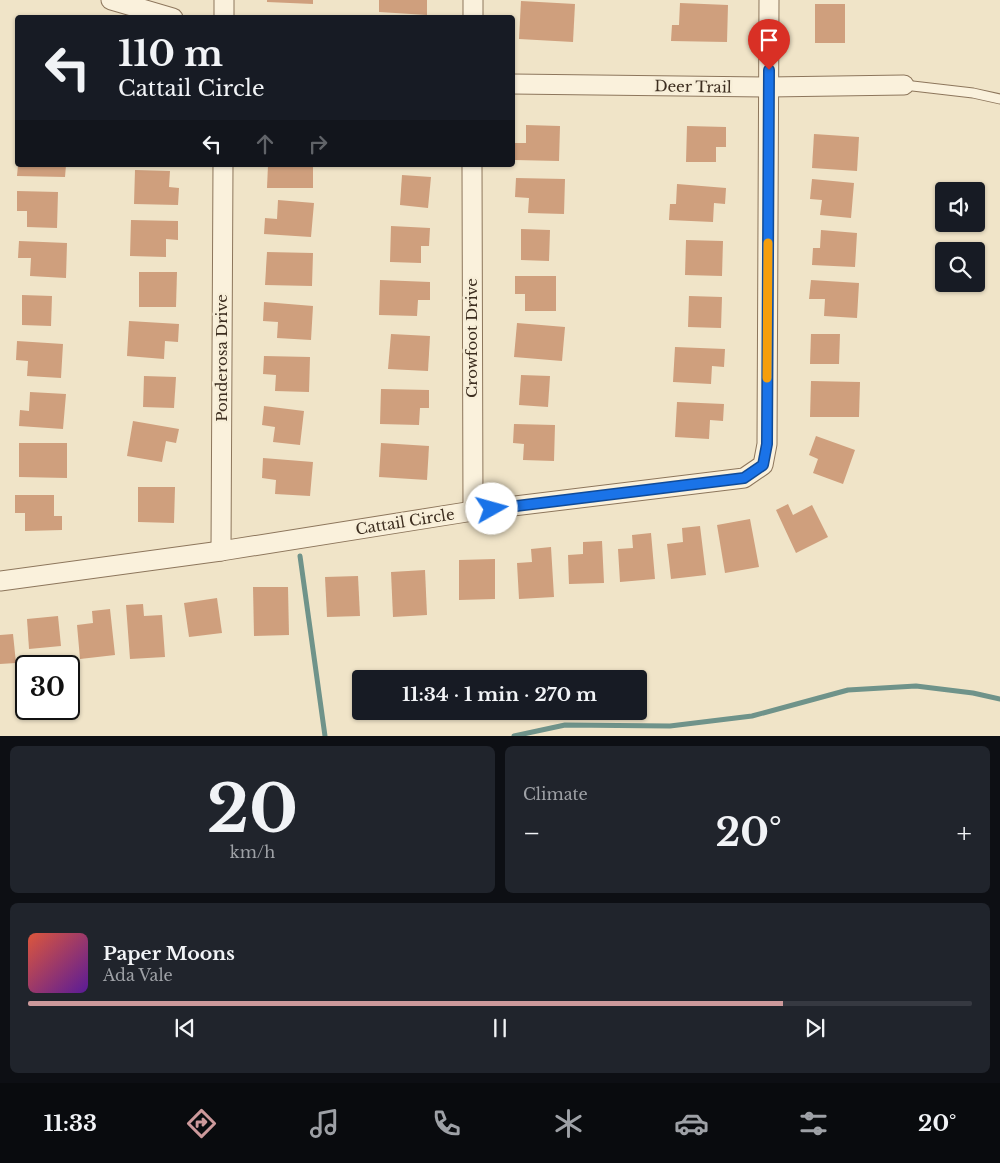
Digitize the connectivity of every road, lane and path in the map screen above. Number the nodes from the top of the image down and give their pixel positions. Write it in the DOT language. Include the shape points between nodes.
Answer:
graph roads {
  1 [pos="111,0"];
  2 [pos="224,0"];
  3 [pos="473,0"];
  4 [pos="769,0"];
  5 [pos="163,15"];
  6 [pos="224,15"];
  7 [pos="472,15"];
  8 [pos="515,84"];
  9 [pos="904,85"];
  10 [pos="769,87"];
  11 [pos="1000,100"];
  12 [pos="224,167"];
  13 [pos="472,167"];
  14 [pos="473,511"];
  15 [pos="221,551"];
  16 [pos="0,581"];
  1 -- 5 [label="street"];
  2 -- 6 [label="street"];
  3 -- 7 [label="street"];
  4 -- 10 [label="street, Cattail Circle"];
  8 -- 10 [label="street, Deer Trail"];
  9 -- 10 [label="street, Deer Trail"];
  9 -- 11 [label="lane" via="974,93"];
  10 -- 14 [label="street, Cattail Circle" via="767,444 763,465 744,478"];
  12 -- 15 [label="street, Ponderosa Drive"];
  13 -- 14 [label="street, Crowfoot Drive"];
  14 -- 15 [label="street, Cattail Circle"];
  15 -- 16 [label="street, Cattail Circle"];
}
